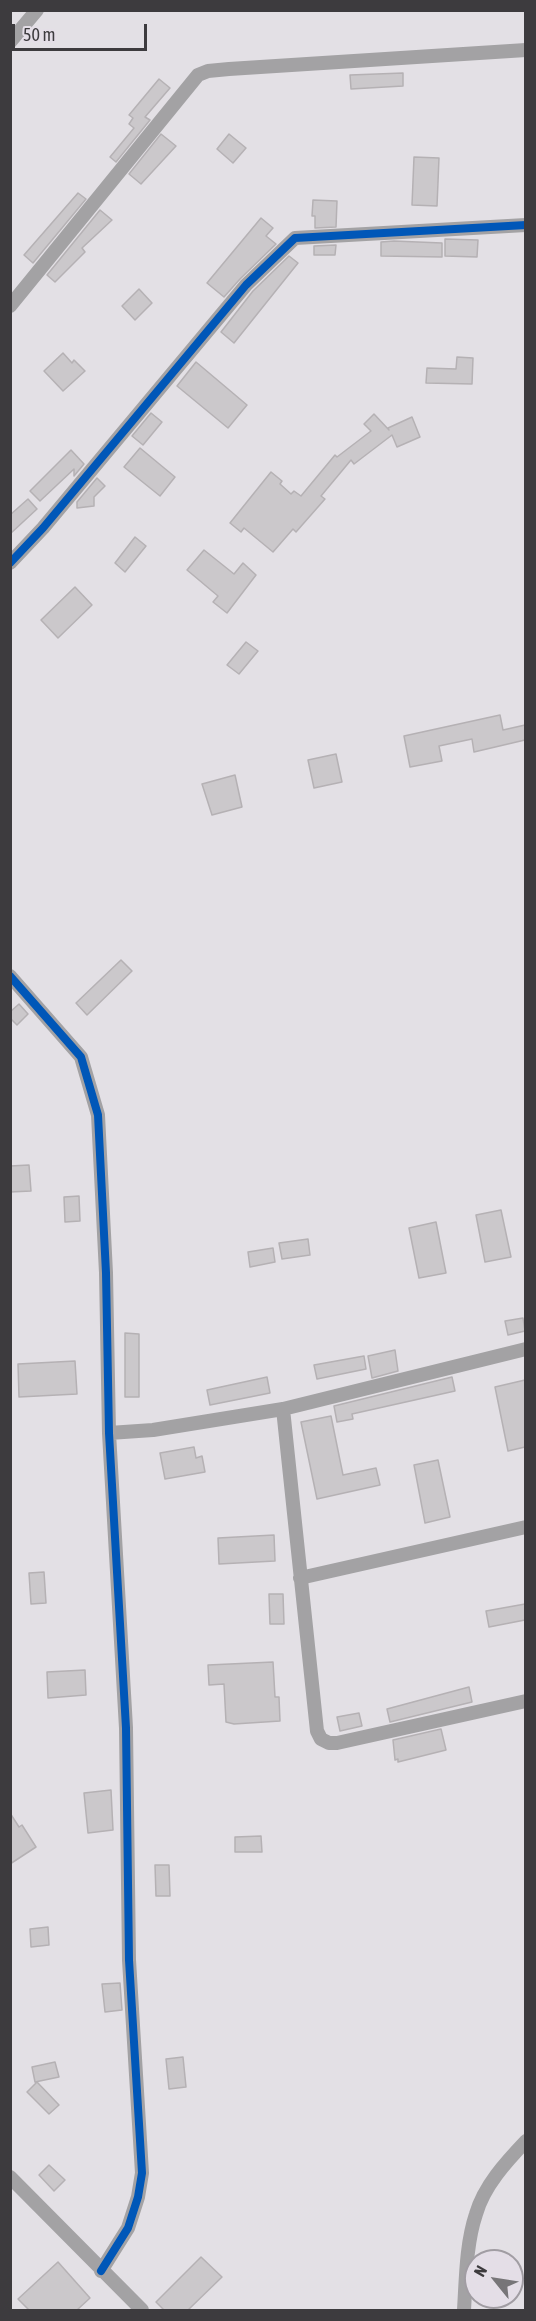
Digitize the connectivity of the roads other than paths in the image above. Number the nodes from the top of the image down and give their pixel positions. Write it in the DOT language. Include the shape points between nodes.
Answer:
graph roads {
  1 [pos="37,10"];
  2 [pos="10,42"];
  3 [pos="525,50"];
  4 [pos="525,225"];
  5 [pos="10,306"];
  6 [pos="10,563"];
  7 [pos="10,976"];
  8 [pos="525,1349"];
  9 [pos="283,1409"];
  10 [pos="109,1433"];
  11 [pos="525,1527"];
  12 [pos="300,1578"];
  13 [pos="525,1701"];
  14 [pos="525,2141"];
  15 [pos="10,2177"];
  16 [pos="101,2271"];
  17 [pos="142,2310"];
  18 [pos="464,2310"];
  1 -- 2 [label="street"];
  3 -- 5 [label="street" via="229,69 198,75"];
  4 -- 6 [label="street" via="295,238 246,285"];
  7 -- 10 [label="street" via="81,1057 98,1115"];
  8 -- 9 [label="street"];
  9 -- 10 [label="street" via="153,1430"];
  9 -- 12 [label="street"];
  10 -- 16 [label="street" via="126,1728 129,1960 142,2173 128,2228"];
  11 -- 12 [label="street"];
  12 -- 13 [label="street" via="321,1739 337,1743"];
  14 -- 18 [label="street" via="489,2187 476,2211 469,2239"];
  15 -- 16 [label="street"];
  16 -- 17 [label="street"];
}
